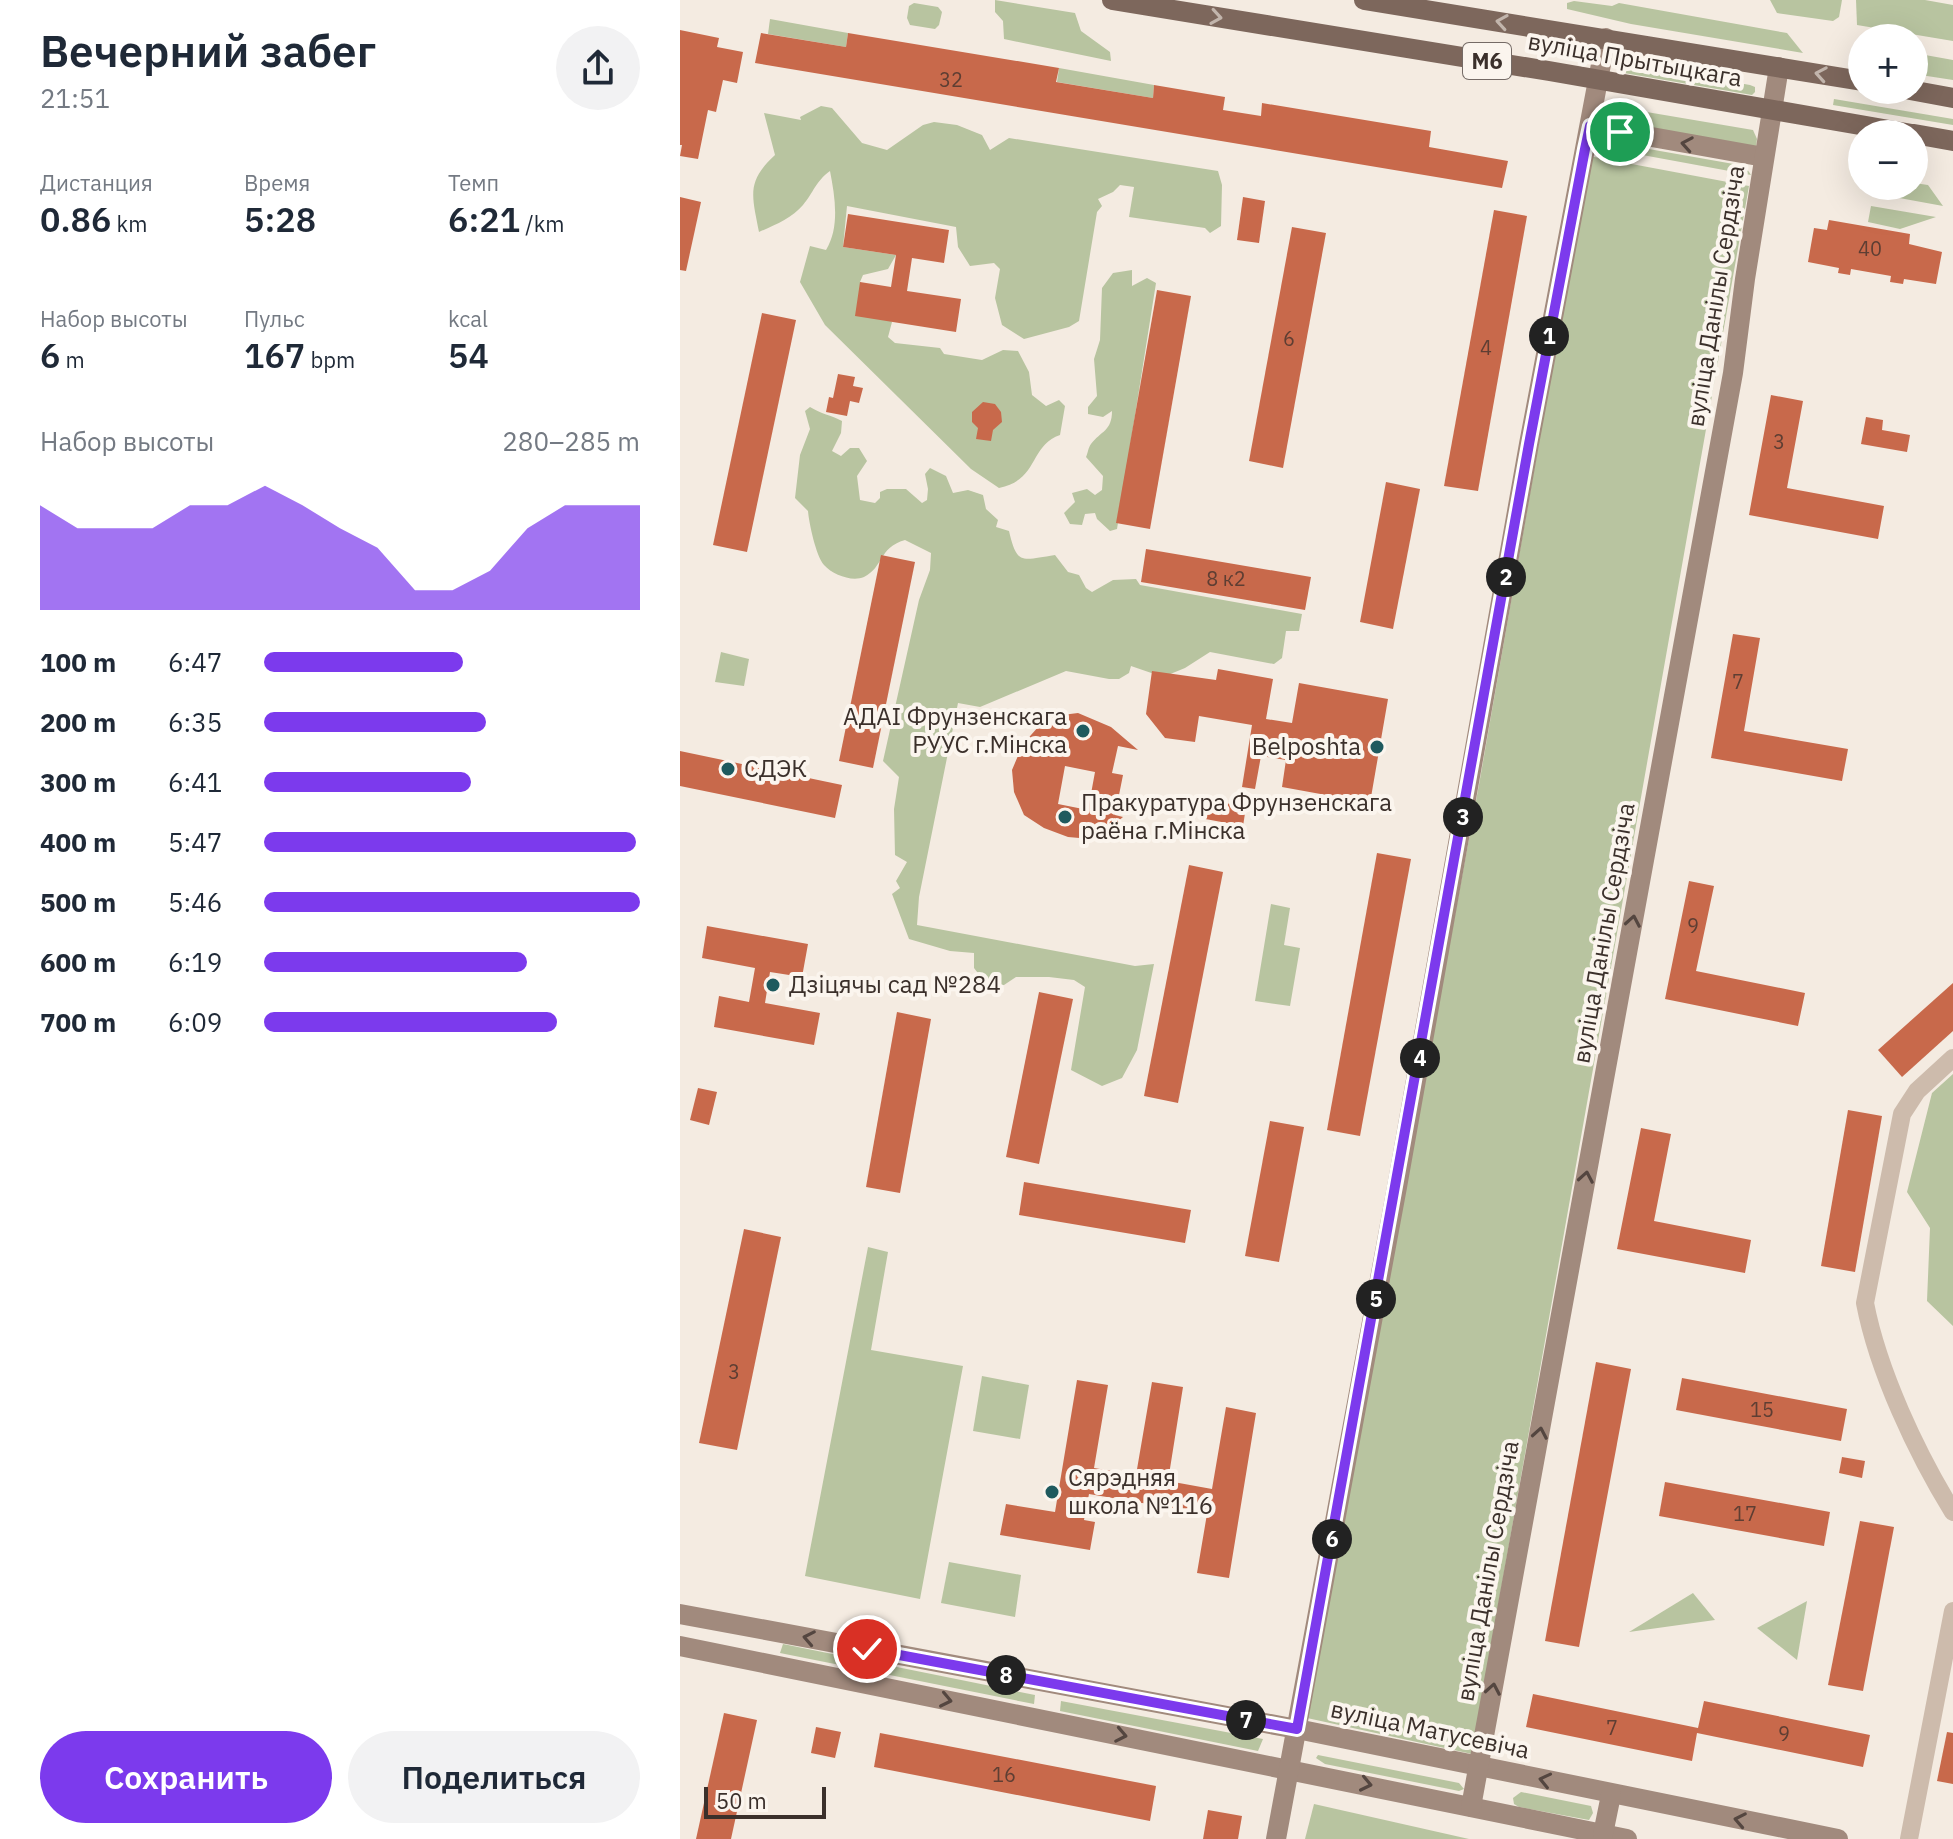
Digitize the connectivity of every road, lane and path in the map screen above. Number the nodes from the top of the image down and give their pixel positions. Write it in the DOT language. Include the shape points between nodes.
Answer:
graph roads {
  1 [pos="1112,0"];
  2 [pos="1364,0"];
  3 [pos="1606,38"];
  4 [pos="1779,67"];
  5 [pos="1848,79"];
  6 [pos="1598,81"];
  7 [pos="1928,93"];
  8 [pos="1953,98"];
  9 [pos="1771,110"];
  10 [pos="1848,123"];
  11 [pos="1590,126"];
  12 [pos="1928,137"];
  13 [pos="1953,141"];
  14 [pos="1764,157"];
  15 [pos="1953,1058"];
  16 [pos="1953,1512"];
  17 [pos="1953,1611"];
  18 [pos="681,1615"];
  19 [pos="680,1646"];
  20 [pos="1051,1684"];
  21 [pos="1044,1720"];
  22 [pos="1297,1729"];
  23 [pos="1479,1766"];
  24 [pos="1289,1769"];
  25 [pos="1611,1795"];
  26 [pos="1471,1807"];
  27 [pos="1603,1834"];
  28 [pos="1276,1839"];
  29 [pos="1627,1839"];
  30 [pos="1838,1839"];
  31 [pos="1909,1839"];
  1 -- 6 [label="main road, вуліца Прытыцкага / М6, one-way"];
  3 -- 2 [label="main road, вуліца Прытыцкага / М6, one-way"];
  3 -- 4 [label="main road, вуліца Прытыцкага / М6"];
  3 -- 6 [label="street"];
  5 -- 4 [label="main road, вуліца Прытыцкага / М6, one-way"];
  4 -- 9 [label="street, вуліца Данілы Сердзіча"];
  6 -- 9 [label="main road, вуліца Прытыцкага / М6"];
  6 -- 11 [label="street"];
  7 -- 8 [label="main road"];
  9 -- 10 [label="main road, вуліца Прытыцкага / М6"];
  9 -- 14 [label="street, вуліца Данілы Сердзіча"];
  14 -- 11 [label="street, one-way"];
  11 -- 22 [label="street"];
  12 -- 13 [label="main road, вуліца Прытыцкага / М6"];
  23 -- 14 [label="street, вуліца Данілы Сердзіча, one-way" via="1733,373"];
  15 -- 16 [label="street" via="1917,1091 1902,1114 1865,1303 1900,1409"];
  17 -- 31 [label="street"];
  20 -- 18 [label="street, вуліца Матусевіча, one-way"];
  19 -- 21 [label="street, one-way"];
  20 -- 21 [label="street"];
  20 -- 22 [label="street, вуліца Матусевіча"];
  21 -- 24 [label="street, one-way"];
  22 -- 23 [label="street, вуліца Матусевіча"];
  22 -- 24 [label="street"];
  25 -- 23 [label="street, вуліца Матусевіча, one-way"];
  23 -- 26 [label="street, вуліца Данілы Сердзіча"];
  24 -- 26 [label="street, one-way"];
  24 -- 28 [label="street"];
  25 -- 27 [label="street"];
  30 -- 25 [label="street, вуліца Матусевіча, one-way"];
  26 -- 27 [label="street"];
  27 -- 29 [label="street"];
}
